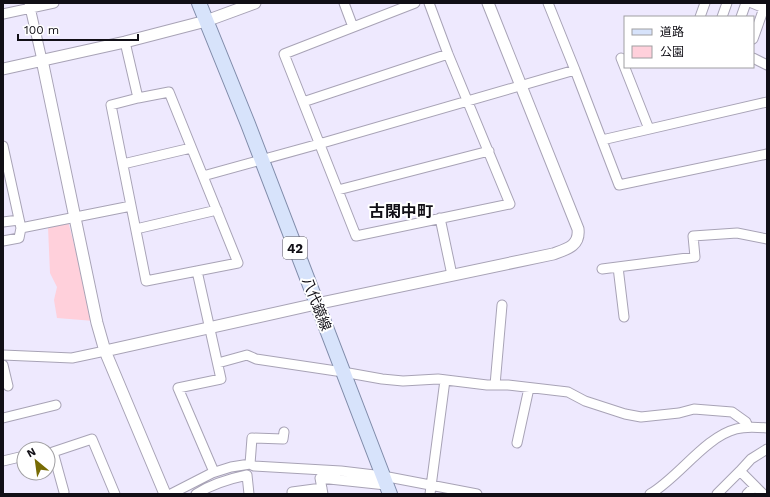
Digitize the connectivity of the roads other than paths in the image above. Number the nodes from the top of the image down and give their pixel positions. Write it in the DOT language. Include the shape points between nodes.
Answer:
graph roads {
  1 [pos="54,3"];
  2 [pos="198,3"];
  3 [pos="255,3"];
  4 [pos="344,3"];
  5 [pos="415,3"];
  6 [pos="429,3"];
  7 [pos="488,3"];
  8 [pos="548,3"];
  9 [pos="705,3"];
  10 [pos="727,3"];
  11 [pos="746,3"];
  12 [pos="752,3"];
  13 [pos="29,6"];
  14 [pos="3,14"];
  15 [pos="700,16"];
  16 [pos="722,16"];
  17 [pos="741,16"];
  18 [pos="206,21"];
  19 [pos="353,27"];
  20 [pos="754,36"];
  21 [pos="125,42"];
  22 [pos="448,54"];
  23 [pos="621,58"];
  24 [pos="754,58"];
  25 [pos="42,60"];
  26 [pos="767,65"];
  27 [pos="624,66"];
  28 [pos="625,68"];
  29 [pos="3,69"];
  30 [pos="574,70"];
  31 [pos="521,86"];
  32 [pos="138,98"];
  33 [pos="469,101"];
  34 [pos="302,102"];
  35 [pos="767,102"];
  36 [pos="649,129"];
  37 [pos="602,140"];
  38 [pos="319,144"];
  39 [pos="3,146"];
  40 [pos="191,148"];
  41 [pos="489,151"];
  42 [pos="767,154"];
  43 [pos="262,160"];
  44 [pos="123,164"];
  45 [pos="6,175"];
  46 [pos="203,176"];
  47 [pos="338,190"];
  48 [pos="131,206"];
  49 [pos="217,210"];
  50 [pos="75,217"];
  51 [pos="440,218"];
  52 [pos="3,222"];
  53 [pos="20,224"];
  54 [pos="136,229"];
  55 [pos="767,239"];
  56 [pos="3,241"];
  57 [pos="618,267"];
  58 [pos="602,269"];
  59 [pos="197,271"];
  60 [pos="452,275"];
  61 [pos="316,304"];
  62 [pos="502,305"];
  63 [pos="624,317"];
  64 [pos="210,327"];
  65 [pos="105,351"];
  66 [pos="3,355"];
  67 [pos="218,363"];
  68 [pos="3,364"];
  69 [pos="343,372"];
  70 [pos="445,380"];
  71 [pos="495,385"];
  72 [pos="8,386"];
  73 [pos="529,388"];
  74 [pos="56,406"];
  75 [pos="3,418"];
  76 [pos="748,427"];
  77 [pos="767,428"];
  78 [pos="284,432"];
  79 [pos="517,443"];
  80 [pos="767,449"];
  81 [pos="16,458"];
  82 [pos="3,461"];
  83 [pos="250,464"];
  84 [pos="740,470"];
  85 [pos="214,472"];
  86 [pos="386,485"];
  87 [pos="755,486"];
  88 [pos="431,490"];
  89 [pos="322,491"];
  90 [pos="292,492"];
  91 [pos="62,493"];
  92 [pos="115,494"];
  93 [pos="165,494"];
  94 [pos="171,494"];
  95 [pos="196,494"];
  96 [pos="249,494"];
  97 [pos="476,494"];
  98 [pos="650,494"];
  99 [pos="717,494"];
  100 [pos="747,494"];
  101 [pos="765,494"];
  1 -- 13 [label="street"];
  2 -- 18 [label="main road, 八代鏡線 / 42"];
  3 -- 18 [label="street"];
  4 -- 19 [label="street"];
  5 -- 19 [label="street"];
  6 -- 22 [label="street"];
  7 -- 31 [label="street"];
  8 -- 30 [label="street"];
  9 -- 15 [label="street"];
  10 -- 16 [label="street"];
  11 -- 17 [label="street"];
  12 -- 20 [label="street" via="764,8"];
  13 -- 14 [label="street"];
  13 -- 25 [label="street"];
  18 -- 21 [label="street"];
  18 -- 43 [label="main road, 八代鏡線 / 42"];
  19 -- 34 [label="street" via="284,54"];
  21 -- 25 [label="street"];
  21 -- 32 [label="street"];
  22 -- 33 [label="street"];
  22 -- 34 [label="street"];
  23 -- 27 [label="street"];
  24 -- 26 [label="street"];
  25 -- 29 [label="street"];
  25 -- 50 [label="street"];
  28 -- 36 [label="street"];
  30 -- 31 [label="street"];
  30 -- 37 [label="street"];
  31 -- 33 [label="street"];
  31 -- 60 [label="street" via="576,222 579,236 575,244 553,254"];
  32 -- 40 [label="street" via="168,92"];
  32 -- 44 [label="street" via="111,105"];
  33 -- 38 [label="street"];
  33 -- 41 [label="street"];
  34 -- 38 [label="street"];
  35 -- 36 [label="street"];
  36 -- 37 [label="street"];
  37 -- 42 [label="street" via="620,185"];
  38 -- 43 [label="street"];
  38 -- 47 [label="street"];
  39 -- 45 [label="street"];
  40 -- 44 [label="street"];
  40 -- 46 [label="street"];
  41 -- 47 [label="street"];
  41 -- 51 [label="street" via="510,204"];
  43 -- 46 [label="street"];
  43 -- 61 [label="main road, 八代鏡線 / 42"];
  44 -- 48 [label="street"];
  45 -- 53 [label="street"];
  46 -- 49 [label="street"];
  47 -- 51 [label="street" via="356,236"];
  48 -- 50 [label="street"];
  48 -- 54 [label="street"];
  49 -- 54 [label="street"];
  49 -- 59 [label="street" via="238,263"];
  50 -- 53 [label="street"];
  50 -- 65 [label="street"];
  51 -- 60 [label="street"];
  52 -- 53 [label="street"];
  53 -- 56 [label="street" via="19,238"];
  54 -- 59 [label="street" via="146,281"];
  55 -- 57 [label="street" via="737,233 693,236 695,257"];
  57 -- 58 [label="street"];
  57 -- 63 [label="street"];
  59 -- 64 [label="street"];
  60 -- 61 [label="street"];
  61 -- 64 [label="street"];
  61 -- 69 [label="main road, 八代鏡線 / 42"];
  62 -- 71 [label="street"];
  64 -- 65 [label="street"];
  64 -- 67 [label="street"];
  65 -- 66 [label="street" via="72,358"];
  65 -- 93 [label="street"];
  67 -- 69 [label="street" via="247,356"];
  67 -- 85 [label="street" via="221,379 178,388"];
  68 -- 72 [label="street"];
  69 -- 70 [label="street" via="403,381"];
  69 -- 86 [label="main road, 八代鏡線 / 42"];
  70 -- 71 [label="street"];
  70 -- 88 [label="street"];
  71 -- 73 [label="street"];
  73 -- 76 [label="street" via="568,392 585,401 641,417 679,414 694,409 732,412 746,422"];
  73 -- 79 [label="street"];
  74 -- 75 [label="street"];
  76 -- 77 [label="street"];
  76 -- 98 [label="street" via="726,432"];
  78 -- 83 [label="street" via="283,439 252,438"];
  80 -- 84 [label="street"];
  81 -- 82 [label="street"];
  83 -- 85 [label="street"];
  83 -- 86 [label="street" via="341,471"];
  84 -- 87 [label="street"];
  84 -- 99 [label="street"];
  85 -- 94 [label="street"];
  86 -- 88 [label="street"];
  86 -- 89 [label="street" via="320,478"];
  87 -- 100 [label="street"];
  87 -- 101 [label="street"];
  88 -- 97 [label="street"];
  89 -- 90 [label="street"];
  91 -- 92 [label="street" via="53,452 92,439"];
  95 -- 96 [label="street" via="226,479 247,475"];
}
